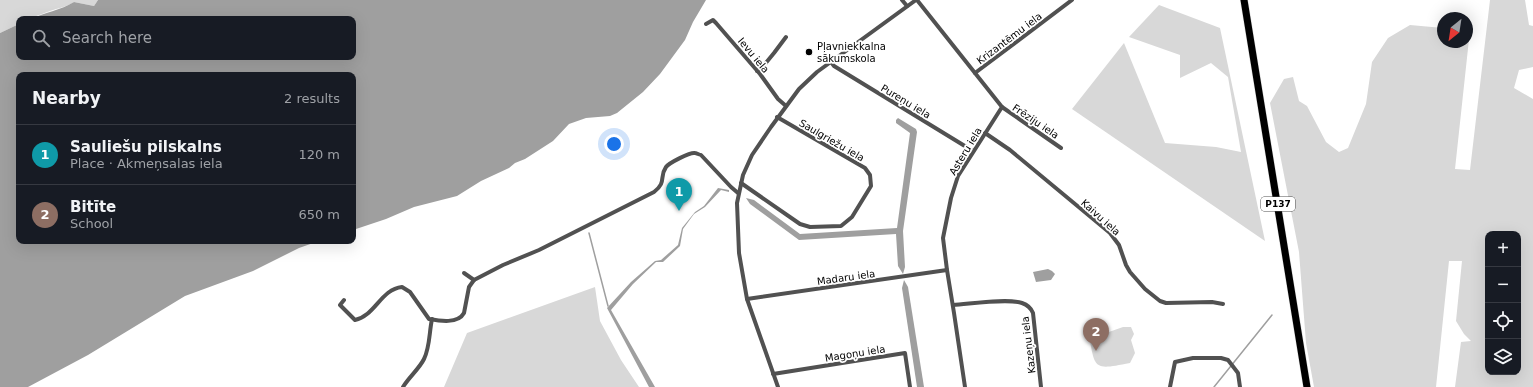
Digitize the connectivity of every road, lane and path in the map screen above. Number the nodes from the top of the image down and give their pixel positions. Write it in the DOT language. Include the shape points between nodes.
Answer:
graph roads {
  1 [pos="902,0"];
  2 [pos="917,0"];
  3 [pos="1072,0"];
  4 [pos="1244,0"];
  5 [pos="907,6"];
  6 [pos="706,24"];
  7 [pos="786,37"];
  8 [pos="831,62"];
  9 [pos="757,70"];
  10 [pos="975,73"];
  11 [pos="786,106"];
  12 [pos="1002,107"];
  13 [pos="777,117"];
  14 [pos="985,133"];
  15 [pos="1062,148"];
  16 [pos="973,151"];
  17 [pos="741,183"];
  18 [pos="738,193"];
  19 [pos="946,270"];
  20 [pos="464,272"];
  21 [pos="474,280"];
  22 [pos="747,299"];
  23 [pos="344,300"];
  24 [pos="1224,304"];
  25 [pos="953,305"];
  26 [pos="432,319"];
  27 [pos="773,374"];
  28 [pos="404,387"];
  29 [pos="778,387"];
  30 [pos="910,387"];
  31 [pos="965,387"];
  32 [pos="1041,387"];
  33 [pos="1170,387"];
  34 [pos="1240,387"];
  35 [pos="1307,387"];
  1 -- 5 [label="street"];
  2 -- 5 [label="street"];
  2 -- 10 [label="street"];
  3 -- 10 [label="street, Krizantēmu iela"];
  4 -- 35 [label="main road, P137"];
  5 -- 8 [label="street"];
  6 -- 9 [label="street, Ievu iela" via="713,20"];
  7 -- 9 [label="street" via="760,70"];
  8 -- 11 [label="street" via="799,88"];
  8 -- 16 [label="street, Pureņu iela"];
  9 -- 11 [label="street, Ievu iela"];
  10 -- 12 [label="street"];
  11 -- 13 [label="street"];
  12 -- 14 [label="street, Asteru iela"];
  12 -- 15 [label="street, Frēziju iela"];
  13 -- 17 [label="street" via="752,155"];
  13 -- 17 [label="street, Saulgriežu iela" via="865,168 870,176 871,186 852,217 841,226 810,227 800,224"];
  14 -- 16 [label="street, Asteru iela"];
  14 -- 24 [label="street, Kaivu iela" via="1010,150 1110,233 1119,245 1130,272 1154,297 1166,303"];
  16 -- 19 [label="street, Asteru iela" via="954,186 946,220 943,238"];
  17 -- 18 [label="street"];
  18 -- 21 [label="street" via="696,152 668,165 662,184 654,192"];
  18 -- 22 [label="street" via="739,252"];
  19 -- 22 [label="street, Madaru iela"];
  19 -- 25 [label="street, Asteru iela"];
  20 -- 21 [label="street"];
  21 -- 26 [label="street" via="469,287 462,317 455,321"];
  22 -- 27 [label="street"];
  23 -- 26 [label="street" via="340,305 355,320 370,313 389,292 402,287 410,292 426,316"];
  25 -- 31 [label="street, Asteru iela"];
  25 -- 32 [label="street, Kazeņu iela" via="1004,302 1027,305 1033,313"];
  26 -- 28 [label="street" via="423,361"];
  27 -- 29 [label="street"];
  27 -- 30 [label="street, Magoņu iela" via="905,353"];
  33 -- 34 [label="street" via="1175,362 1193,358 1228,360 1238,372"];
}
